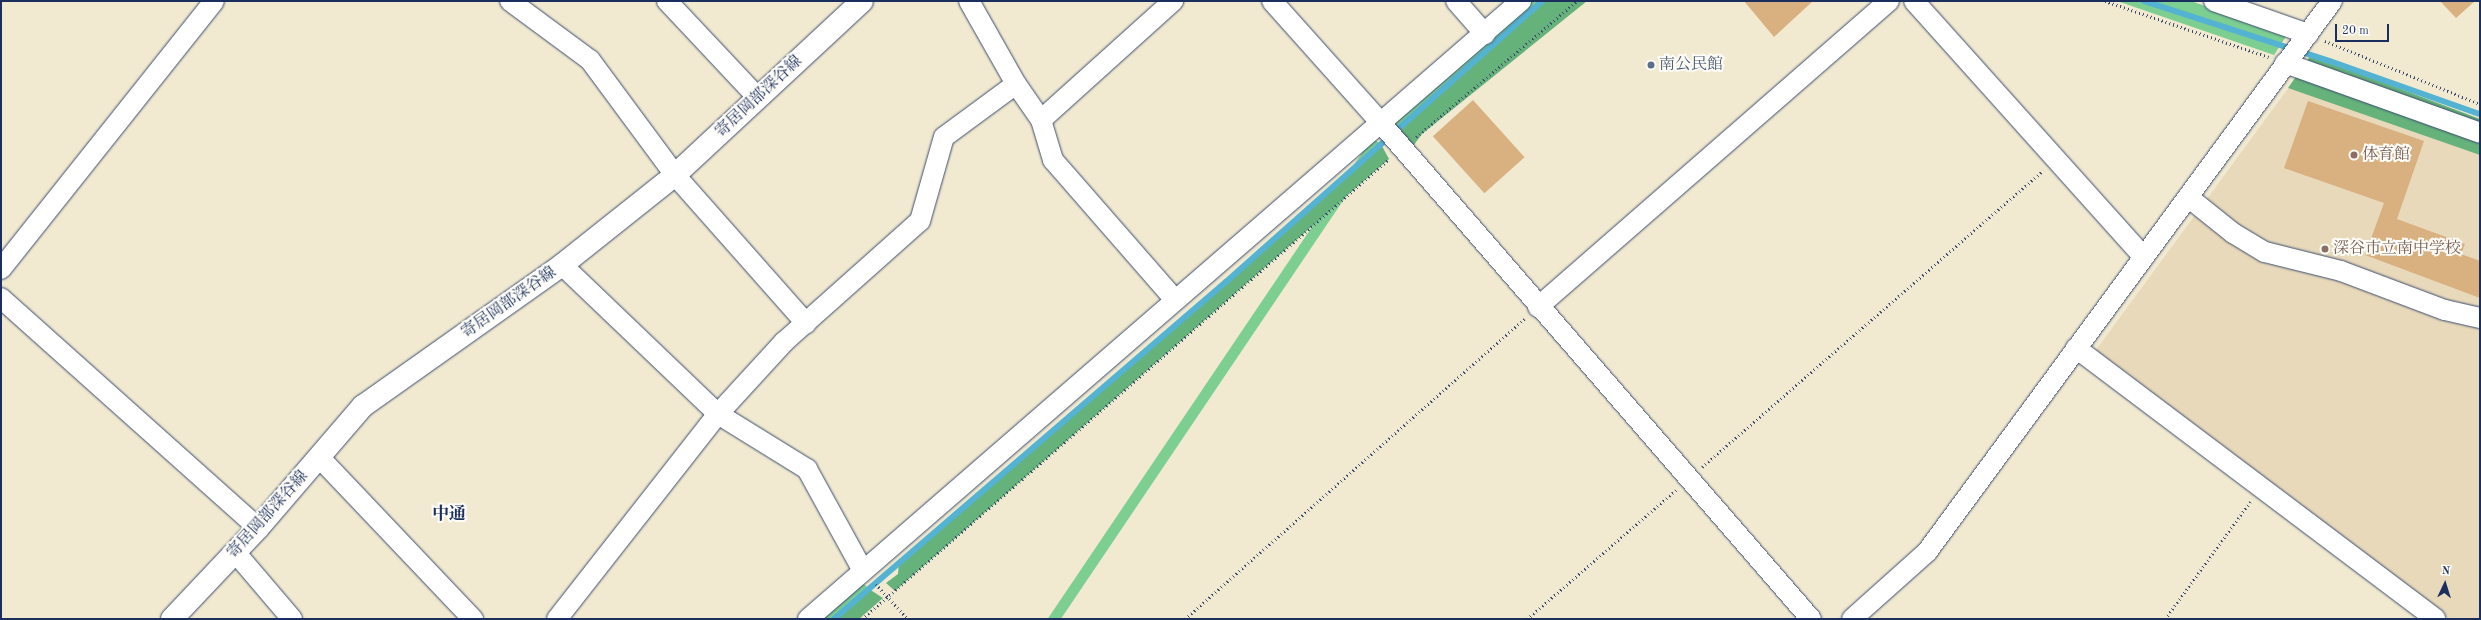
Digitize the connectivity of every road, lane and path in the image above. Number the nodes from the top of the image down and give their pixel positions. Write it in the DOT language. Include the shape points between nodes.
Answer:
graph roads {
  1 [pos="214,1"];
  2 [pos="510,1"];
  3 [pos="667,1"];
  4 [pos="862,1"];
  5 [pos="969,1"];
  6 [pos="1173,1"];
  7 [pos="1272,1"];
  8 [pos="1456,1"];
  9 [pos="1521,1"];
  10 [pos="1577,1"];
  11 [pos="1889,1"];
  12 [pos="1914,1"];
  13 [pos="2105,1"];
  14 [pos="2214,1"];
  15 [pos="2332,1"];
  16 [pos="1485,34"];
  17 [pos="2308,34"];
  18 [pos="2285,63"];
  19 [pos="1016,84"];
  20 [pos="758,98"];
  21 [pos="2480,104"];
  22 [pos="1041,120"];
  23 [pos="1380,122"];
  24 [pos="2480,133"];
  25 [pos="1402,148"];
  26 [pos="2058,159"];
  27 [pos="675,175"];
  28 [pos="2188,197"];
  29 [pos="2144,256"];
  30 [pos="562,265"];
  31 [pos="1,269"];
  32 [pos="1,298"];
  33 [pos="1175,300"];
  34 [pos="1538,307"];
  35 [pos="2480,318"];
  36 [pos="806,323"];
  37 [pos="2076,348"];
  38 [pos="718,414"];
  39 [pos="319,457"];
  40 [pos="1690,478"];
  41 [pos="2261,487"];
  42 [pos="258,528"];
  43 [pos="235,552"];
  44 [pos="863,571"];
  45 [pos="885,593"];
  46 [pos="888,596"];
  47 [pos="172,619"];
  48 [pos="292,619"];
  49 [pos="473,619"];
  50 [pos="557,619"];
  51 [pos="808,619"];
  52 [pos="862,619"];
  53 [pos="908,619"];
  54 [pos="1186,619"];
  55 [pos="1527,619"];
  56 [pos="1811,619"];
  57 [pos="1852,619"];
  58 [pos="2165,619"];
  59 [pos="2435,619"];
  1 -- 31 [label="street"];
  2 -- 27 [label="street" via="590,60"];
  3 -- 20 [label="street"];
  4 -- 20 [label="main road, 寄居岡部深谷線"];
  5 -- 19 [label="street"];
  6 -- 22 [label="street"];
  7 -- 23 [label="street"];
  8 -- 16 [label="street"];
  9 -- 16 [label="street"];
  10 -- 25 [label="path"];
  11 -- 34 [label="street"];
  12 -- 26 [label="street"];
  13 -- 18 [label="path"];
  14 -- 17 [label="street"];
  15 -- 17 [label="street"];
  16 -- 23 [label="street"];
  17 -- 18 [label="street"];
  17 -- 21 [label="path"];
  18 -- 24 [label="street"];
  18 -- 28 [label="street"];
  19 -- 22 [label="street"];
  19 -- 36 [label="street" via="944,137 920,220"];
  20 -- 27 [label="main road, 寄居岡部深谷線"];
  22 -- 33 [label="street" via="1053,160"];
  23 -- 25 [label="street"];
  23 -- 33 [label="street"];
  25 -- 34 [label="street"];
  25 -- 46 [label="path"];
  26 -- 29 [label="street"];
  26 -- 40 [label="path"];
  27 -- 30 [label="main road, 寄居岡部深谷線"];
  27 -- 36 [label="street"];
  28 -- 29 [label="street"];
  28 -- 35 [label="street" via="2233,233 2265,252 2341,272 2445,310"];
  29 -- 37 [label="street"];
  30 -- 38 [label="street"];
  30 -- 39 [label="main road, 寄居岡部深谷線" via="363,406"];
  32 -- 42 [label="street"];
  33 -- 44 [label="street"];
  34 -- 40 [label="street"];
  34 -- 54 [label="path"];
  36 -- 38 [label="street" via="784,342"];
  37 -- 41 [label="street"];
  37 -- 57 [label="street" via="1927,552"];
  38 -- 44 [label="street" via="807,469"];
  38 -- 50 [label="street"];
  39 -- 42 [label="main road, 寄居岡部深谷線"];
  39 -- 49 [label="street"];
  40 -- 55 [label="path"];
  40 -- 56 [label="street"];
  41 -- 58 [label="path"];
  41 -- 59 [label="street"];
  42 -- 43 [label="main road, 寄居岡部深谷線"];
  43 -- 47 [label="main road, 寄居岡部深谷線"];
  43 -- 48 [label="street"];
  44 -- 51 [label="street"];
  45 -- 46 [label="path"];
  46 -- 52 [label="path"];
  46 -- 53 [label="path"];
}
